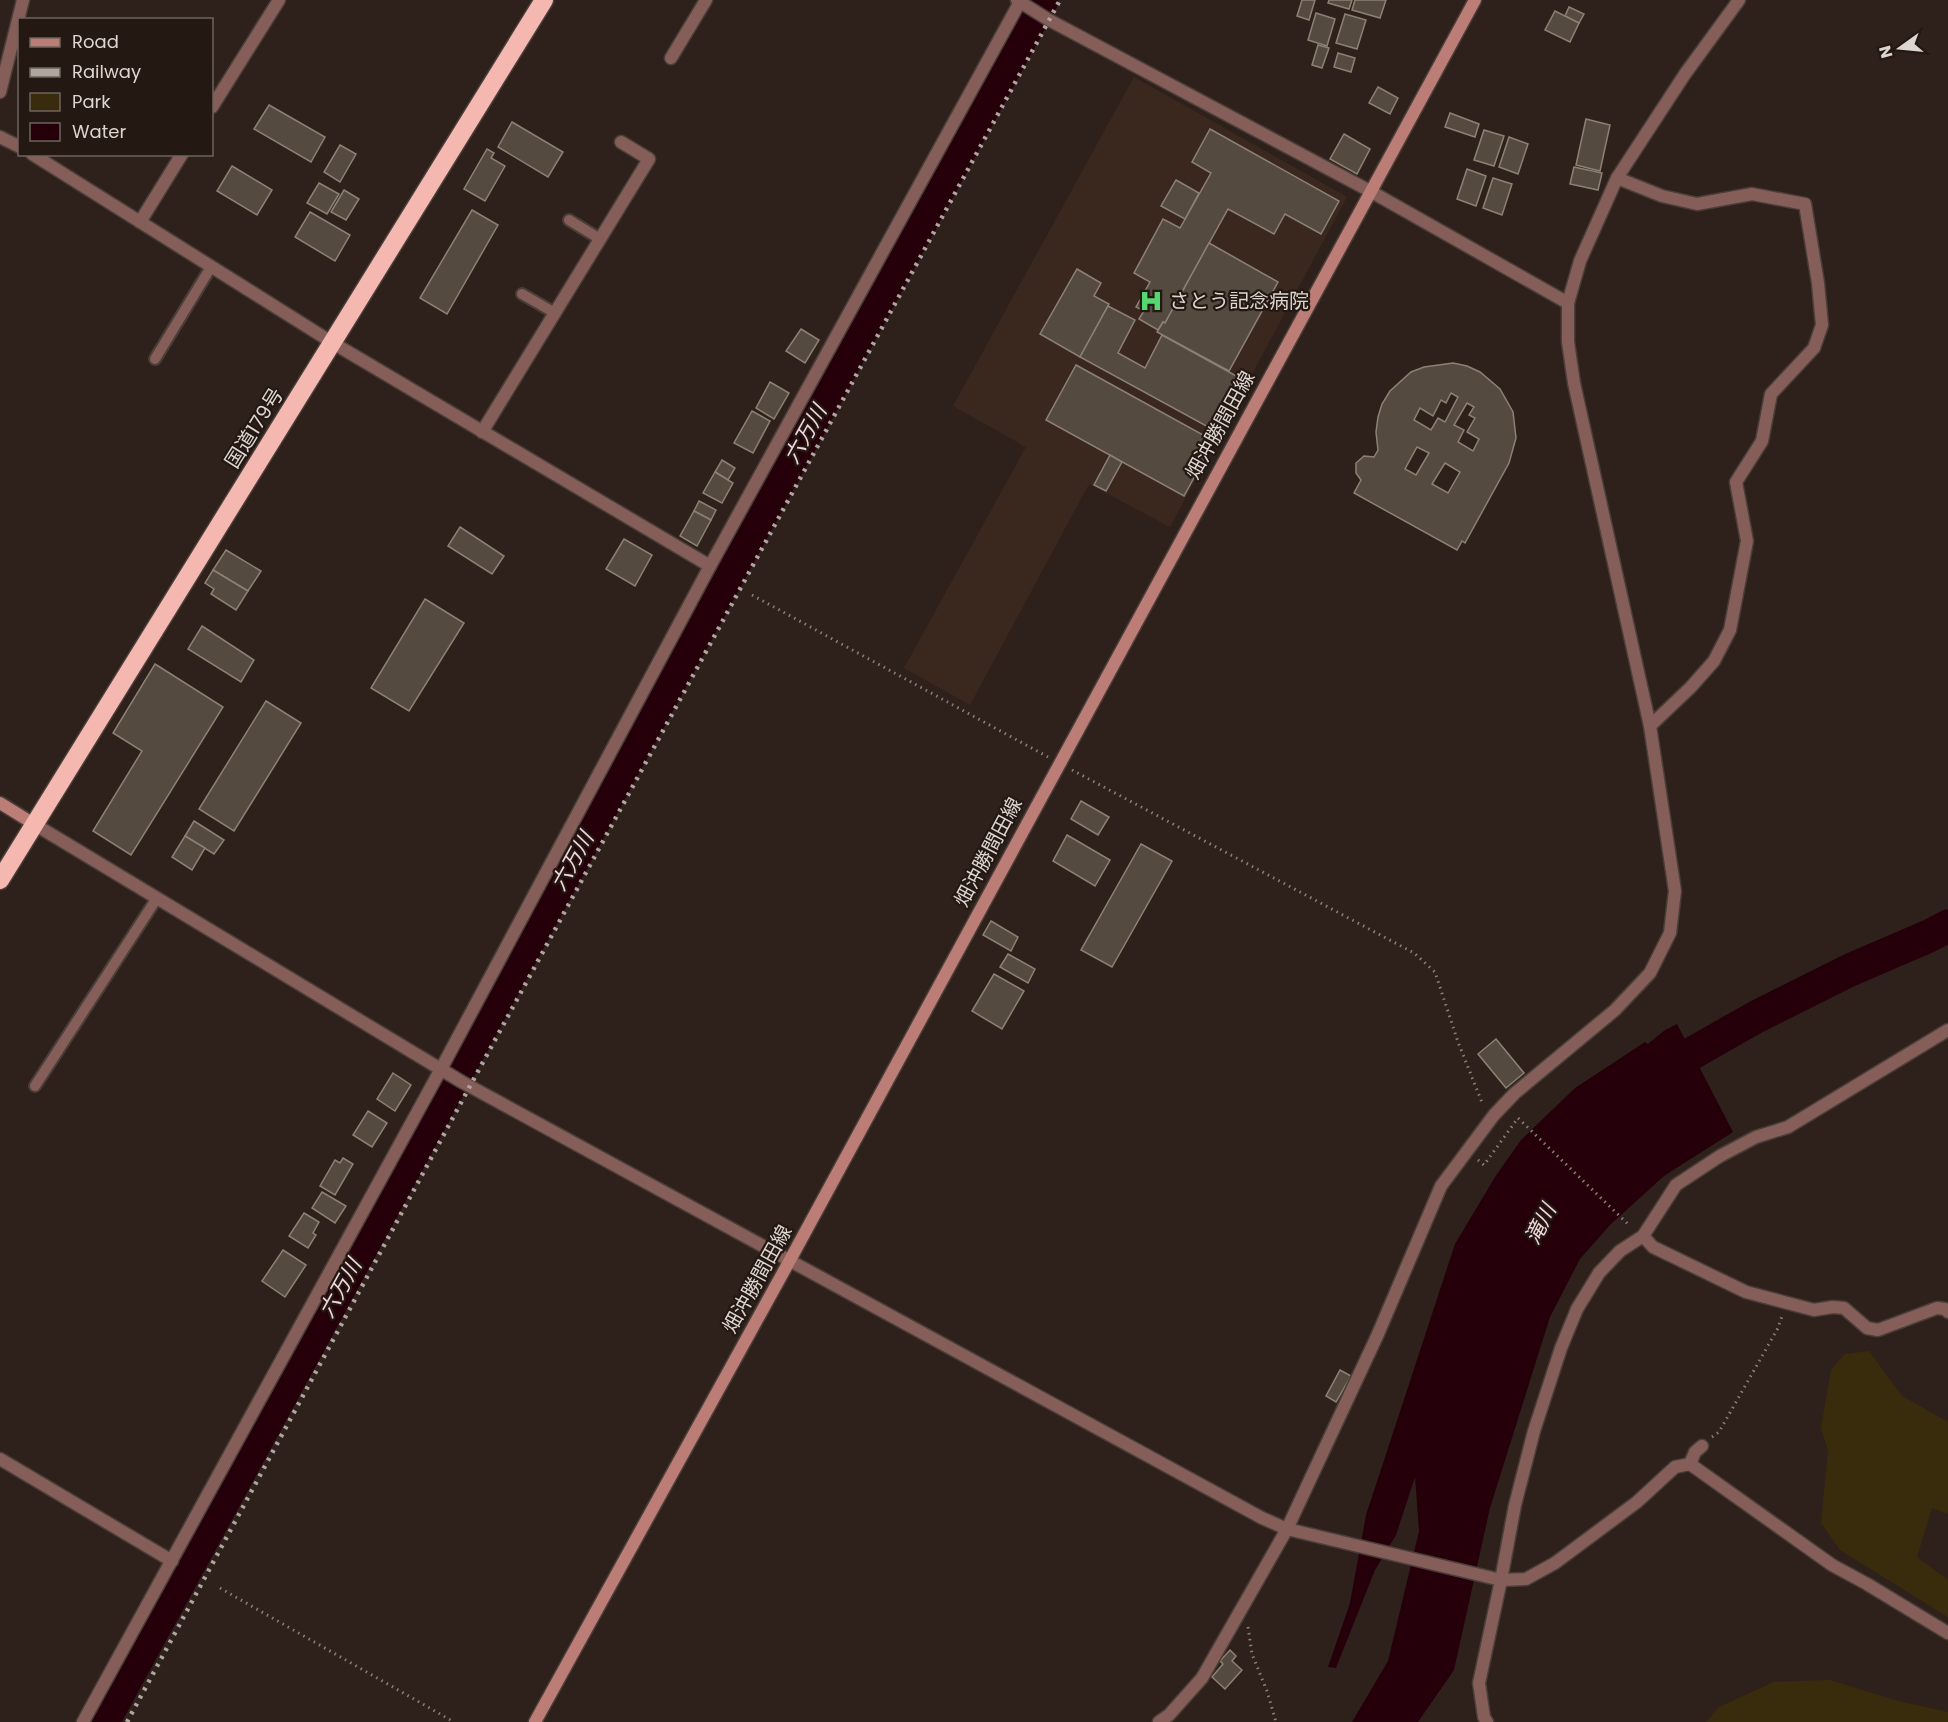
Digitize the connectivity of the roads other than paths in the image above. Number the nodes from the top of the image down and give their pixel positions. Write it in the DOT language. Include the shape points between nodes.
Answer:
graph roads {
  1 [pos="23,0"];
  2 [pos="279,0"];
  3 [pos="544,0"];
  4 [pos="706,0"];
  5 [pos="1475,0"];
  6 [pos="1739,0"];
  7 [pos="1019,1"];
  8 [pos="671,58"];
  9 [pos="3,68"];
  10 [pos="0,92"];
  11 [pos="213,105"];
  12 [pos="0,137"];
  13 [pos="621,142"];
  14 [pos="18,146"];
  15 [pos="35,156"];
  16 [pos="181,156"];
  17 [pos="1617,178"];
  18 [pos="1370,191"];
  19 [pos="569,220"];
  20 [pos="140,222"];
  21 [pos="600,239"];
  22 [pos="211,267"];
  23 [pos="522,294"];
  24 [pos="1568,303"];
  25 [pos="555,313"];
  26 [pos="333,343"];
  27 [pos="155,360"];
  28 [pos="482,432"];
  29 [pos="710,566"];
  30 [pos="1650,726"];
  31 [pos="0,803"];
  32 [pos="34,824"];
  33 [pos="0,880"];
  34 [pos="157,898"];
  35 [pos="1948,1030"];
  36 [pos="441,1069"];
  37 [pos="35,1086"];
  38 [pos="1643,1236"];
  39 [pos="789,1260"];
  40 [pos="1948,1312"];
  41 [pos="1702,1446"];
  42 [pos="0,1459"];
  43 [pos="1690,1464"];
  44 [pos="1287,1529"];
  45 [pos="172,1561"];
  46 [pos="1502,1581"];
  47 [pos="1948,1633"];
  48 [pos="83,1722"];
  49 [pos="535,1722"];
  50 [pos="1159,1722"];
  51 [pos="1487,1722"];
  1 -- 9 [label="street"];
  2 -- 11 [label="street"];
  3 -- 26 [label="highway, 国道179号"];
  4 -- 8 [label="street"];
  5 -- 18 [label="main road, 畑沖勝間田線"];
  6 -- 17 [label="street"];
  7 -- 18 [label="street"];
  7 -- 29 [label="street"];
  9 -- 10 [label="street"];
  12 -- 14 [label="street"];
  13 -- 21 [label="street" via="649,159"];
  15 -- 20 [label="street"];
  16 -- 20 [label="street"];
  17 -- 24 [label="street" via="1580,261"];
  17 -- 30 [label="street" via="1662,196 1697,204 1752,194 1805,204 1822,325 1814,348 1771,394 1762,441 1736,482 1747,541 1730,630 1714,661"];
  18 -- 24 [label="street"];
  18 -- 39 [label="main road, 畑沖勝間田線"];
  19 -- 21 [label="lane"];
  20 -- 22 [label="street"];
  21 -- 25 [label="street"];
  22 -- 26 [label="street"];
  22 -- 27 [label="lane"];
  23 -- 25 [label="lane"];
  24 -- 30 [label="street" via="1574,383"];
  25 -- 28 [label="street"];
  26 -- 28 [label="street"];
  26 -- 32 [label="highway, 国道179号"];
  28 -- 29 [label="street"];
  29 -- 36 [label="street"];
  30 -- 44 [label="street" via="1675,891 1670,933 1650,973 1622,1003 1515,1093 1442,1186"];
  31 -- 32 [label="main road"];
  32 -- 33 [label="highway, 国道179号"];
  32 -- 34 [label="street"];
  34 -- 36 [label="street"];
  34 -- 37 [label="lane"];
  35 -- 38 [label="street" via="1788,1127 1756,1137 1676,1185"];
  36 -- 39 [label="street"];
  36 -- 45 [label="street"];
  38 -- 40 [label="street" via="1653,1247 1746,1292 1814,1310 1844,1308 1867,1328 1878,1330 1937,1308"];
  38 -- 46 [label="street" via="1620,1251 1599,1273 1577,1309 1561,1348 1515,1505"];
  39 -- 44 [label="street"];
  39 -- 49 [label="main road, 畑沖勝間田線"];
  41 -- 43 [label="street"];
  42 -- 45 [label="street"];
  43 -- 46 [label="street" via="1675,1467 1637,1502 1555,1563 1526,1579"];
  43 -- 47 [label="street" via="1832,1566"];
  44 -- 46 [label="street"];
  44 -- 50 [label="street" via="1202,1678"];
  45 -- 48 [label="street"];
  46 -- 51 [label="street" via="1479,1683"];
}
